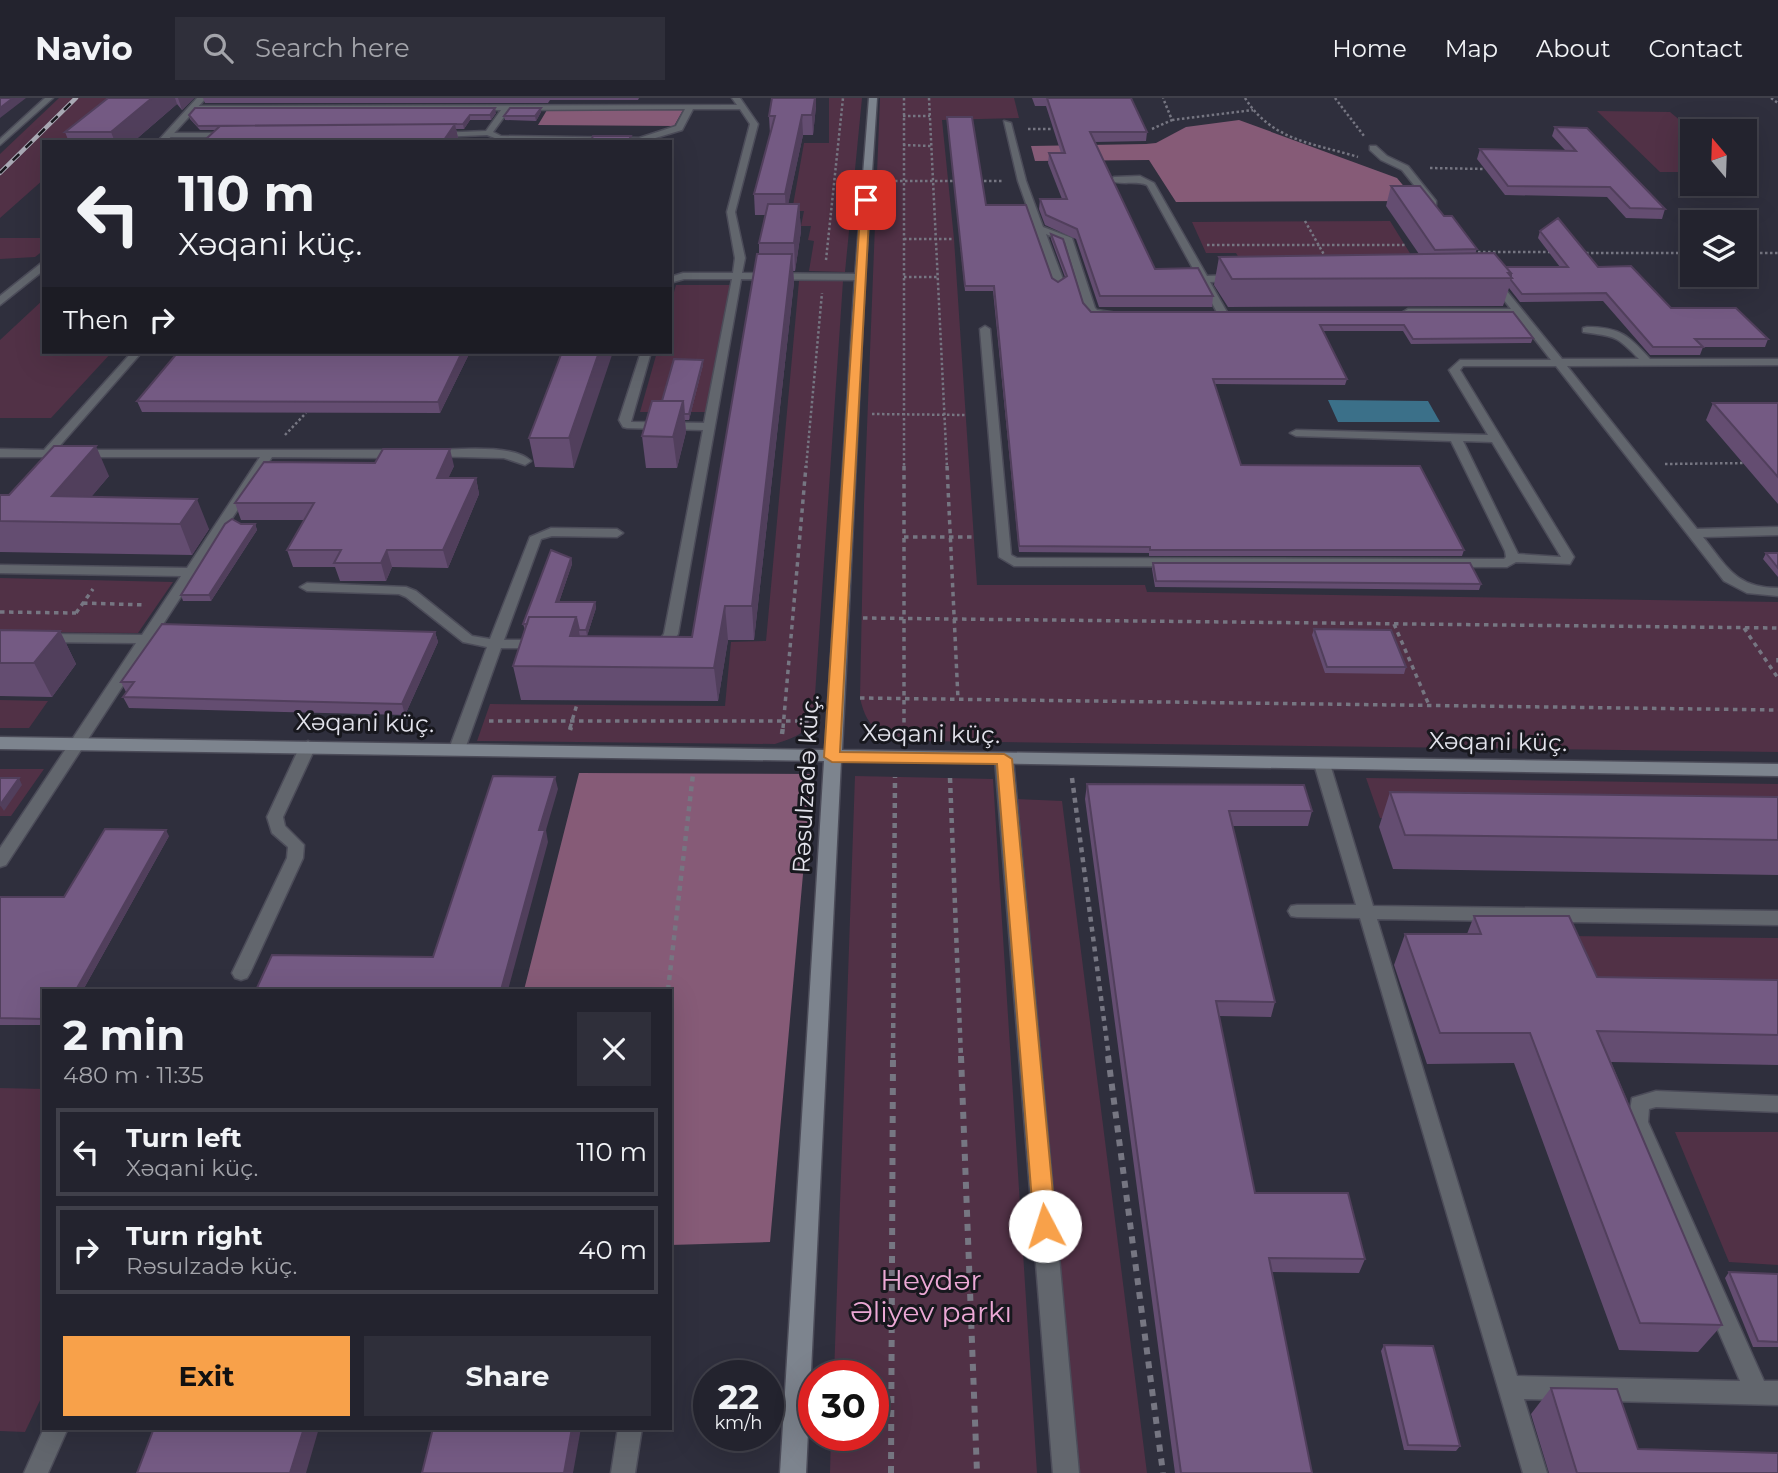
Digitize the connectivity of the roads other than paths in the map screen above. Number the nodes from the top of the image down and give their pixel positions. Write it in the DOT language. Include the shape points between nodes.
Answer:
graph roads {
  1 [pos="49,98"];
  2 [pos="202,98"];
  3 [pos="736,98"];
  4 [pos="873,98"];
  5 [pos="743,107"];
  6 [pos="193,108"];
  7 [pos="506,108"];
  8 [pos="690,108"];
  9 [pos="1007,123"];
  10 [pos="488,133"];
  11 [pos="205,135"];
  12 [pos="246,135"];
  13 [pos="425,135"];
  14 [pos="452,135"];
  15 [pos="164,138"];
  16 [pos="200,140"];
  17 [pos="458,140"];
  18 [pos="574,140"];
  19 [pos="642,140"];
  20 [pos="0,143"];
  21 [pos="1373,148"];
  22 [pos="1114,180"];
  23 [pos="1438,210"];
  24 [pos="1040,229"];
  25 [pos="1472,252"];
  26 [pos="42,266"];
  27 [pos="737,276"];
  28 [pos="860,277"];
  29 [pos="1244,278"];
  30 [pos="672,279"];
  31 [pos="1203,279"];
  32 [pos="1059,282"];
  33 [pos="0,302"];
  34 [pos="1519,312"];
  35 [pos="1398,313"];
  36 [pos="1119,314"];
  37 [pos="1210,314"];
  38 [pos="1223,314"];
  39 [pos="1236,314"];
  40 [pos="985,329"];
  41 [pos="1587,330"];
  42 [pos="135,354"];
  43 [pos="645,354"];
  44 [pos="1559,362"];
  45 [pos="1647,362"];
  46 [pos="1778,362"];
  47 [pos="710,427"];
  48 [pos="1296,433"];
  49 [pos="1455,438"];
  50 [pos="1496,439"];
  51 [pos="0,453"];
  52 [pos="47,453"];
  53 [pos="269,453"];
  54 [pos="407,454"];
  55 [pos="421,454"];
  56 [pos="525,461"];
  57 [pos="1778,531"];
  58 [pos="617,533"];
  59 [pos="1693,533"];
  60 [pos="1513,558"];
  61 [pos="0,569"];
  62 [pos="189,572"];
  63 [pos="307,587"];
  64 [pos="1778,592"];
  65 [pos="26,638"];
  66 [pos="145,639"];
  67 [pos="495,644"];
  68 [pos="561,644"];
  69 [pos="640,644"];
  70 [pos="0,743"];
  71 [pos="79,744"];
  72 [pos="307,746"];
  73 [pos="457,749"];
  74 [pos="832,757"];
  75 [pos="1004,759"];
  76 [pos="1322,764"];
  77 [pos="1778,770"];
  78 [pos="0,861"];
  79 [pos="1297,911"];
  80 [pos="1368,912"];
  81 [pos="1778,918"];
  82 [pos="242,973"];
  83 [pos="1778,1104"];
  84 [pos="1509,1387"];
  85 [pos="1768,1392"];
  86 [pos="55,1430"];
  87 [pos="630,1430"];
  88 [pos="36,1473"];
  89 [pos="623,1473"];
  90 [pos="793,1473"];
  91 [pos="1066,1473"];
  92 [pos="1535,1473"];
  1 -- 20 [label="lane"];
  2 -- 6 [label="street"];
  3 -- 5 [label="lane"];
  4 -- 28 [label="main road, Rəsulzadə küç."];
  5 -- 8 [label="lane"];
  5 -- 27 [label="lane" via="754,124 731,212 739,252"];
  6 -- 7 [label="lane"];
  6 -- 15 [label="street"];
  7 -- 8 [label="lane"];
  7 -- 10 [label="lane"];
  8 -- 19 [label="lane" via="679,128"];
  9 -- 24 [label="lane"];
  10 -- 14 [label="lane"];
  10 -- 18 [label="lane" via="509,139"];
  11 -- 12 [label="lane"];
  11 -- 15 [label="lane"];
  11 -- 16 [label="lane"];
  13 -- 14 [label="lane"];
  14 -- 17 [label="lane"];
  21 -- 23 [label="lane" via="1405,168"];
  22 -- 31 [label="lane" via="1150,183"];
  24 -- 32 [label="lane"];
  24 -- 36 [label="lane" via="1069,240 1094,313"];
  25 -- 34 [label="lane"];
  26 -- 33 [label="street"];
  27 -- 28 [label="lane"];
  27 -- 30 [label="lane"];
  27 -- 47 [label="lane"];
  28 -- 74 [label="main road, Rəsulzadə küç."];
  29 -- 31 [label="lane"];
  31 -- 38 [label="lane"];
  34 -- 35 [label="lane"];
  34 -- 44 [label="lane"];
  37 -- 38 [label="lane"];
  38 -- 39 [label="lane"];
  40 -- 60 [label="lane" via="1005,556 1014,562 1507,563"];
  41 -- 45 [label="lane" via="1618,333"];
  42 -- 52 [label="lane"];
  43 -- 47 [label="lane" via="627,425"];
  44 -- 45 [label="lane"];
  44 -- 50 [label="lane" via="1460,363 1454,370"];
  44 -- 59 [label="lane"];
  45 -- 46 [label="lane"];
  47 -- 69 [label="lane" via="671,634 666,641"];
  48 -- 49 [label="lane"];
  49 -- 50 [label="lane"];
  49 -- 60 [label="lane"];
  50 -- 60 [label="lane" via="1568,557 1564,561"];
  51 -- 52 [label="lane"];
  52 -- 53 [label="lane"];
  53 -- 54 [label="lane"];
  53 -- 62 [label="lane"];
  55 -- 56 [label="lane" via="505,454"];
  57 -- 59 [label="lane"];
  58 -- 67 [label="lane" via="551,532 536,537"];
  59 -- 64 [label="lane" via="1740,587"];
  61 -- 62 [label="lane"];
  62 -- 66 [label="lane"];
  63 -- 67 [label="lane" via="401,590 468,639"];
  65 -- 66 [label="lane"];
  66 -- 71 [label="lane"];
  67 -- 68 [label="lane"];
  67 -- 73 [label="lane"];
  70 -- 71 [label="main road, Xəqani küç."];
  71 -- 72 [label="main road, Xəqani küç."];
  71 -- 78 [label="lane"];
  72 -- 73 [label="main road, Xəqani küç."];
  72 -- 82 [label="lane" via="275,817 278,829 296,845 295,858"];
  73 -- 74 [label="main road, Xəqani küç."];
  74 -- 75 [label="main road, Xəqani küç."];
  74 -- 90 [label="main road, Rəsulzadə küç."];
  75 -- 76 [label="main road, Xəqani küç."];
  75 -- 91 [label="street"];
  76 -- 77 [label="main road, Xəqani küç."];
  76 -- 80 [label="lane"];
  79 -- 80 [label="lane"];
  80 -- 81 [label="lane"];
  80 -- 84 [label="lane"];
  83 -- 85 [label="lane" via="1656,1100 1639,1104 1637,1122"];
  84 -- 85 [label="lane"];
  84 -- 92 [label="lane"];
  86 -- 88 [label="lane"];
  87 -- 89 [label="lane"];
}
